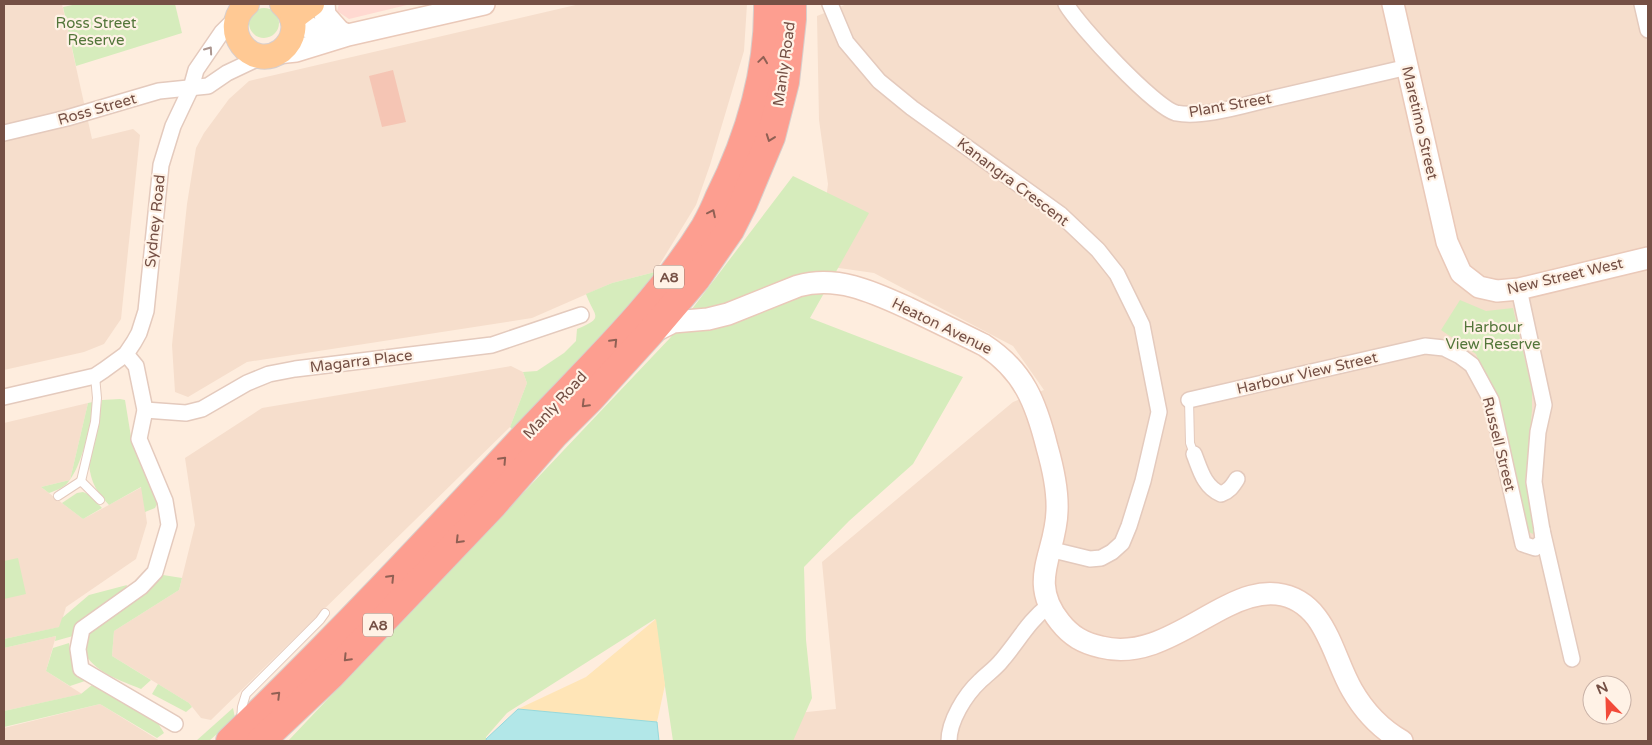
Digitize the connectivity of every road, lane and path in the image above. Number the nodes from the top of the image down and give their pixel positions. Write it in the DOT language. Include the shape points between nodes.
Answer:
graph roads {
  1 [pos="312,4"];
  2 [pos="324,4"];
  3 [pos="484,4"];
  4 [pos="768,4"];
  5 [pos="792,4"];
  6 [pos="830,4"];
  7 [pos="1066,4"];
  8 [pos="1393,4"];
  9 [pos="1642,4"];
  10 [pos="238,10"];
  11 [pos="289,14"];
  12 [pos="1648,30"];
  13 [pos="344,33"];
  14 [pos="270,54"];
  15 [pos="1408,68"];
  16 [pos="190,88"];
  17 [pos="4,133"];
  18 [pos="1447,242"];
  19 [pos="1648,258"];
  20 [pos="696,279"];
  21 [pos="1519,289"];
  22 [pos="581,315"];
  23 [pos="716,317"];
  24 [pos="651,332"];
  25 [pos="1425,346"];
  26 [pos="126,354"];
  27 [pos="95,376"];
  28 [pos="4,396"];
  29 [pos="1189,400"];
  30 [pos="145,410"];
  31 [pos="1194,454"];
  32 [pos="1237,479"];
  33 [pos="81,481"];
  34 [pos="58,496"];
  35 [pos="100,500"];
  36 [pos="1542,530"];
  37 [pos="1049,549"];
  38 [pos="1049,605"];
  39 [pos="325,613"];
  40 [pos="1572,659"];
  41 [pos="175,724"];
  42 [pos="247,738"];
  43 [pos="949,741"];
  44 [pos="1402,741"];
  1 -- 11 [label="main road"];
  2 -- 13 [label="street" via="325,15"];
  3 -- 13 [label="street"];
  42 -- 4 [label="highway, Manly Road / A8, one-way" via="396,573 622,334 674,272 705,226 733,170 748,130 760,80"];
  5 -- 20 [label="highway, Manly Road / A8, one-way" via="785,82 771,137 730,230"];
  6 -- 37 [label="street, Kanangra Crescent" via="846,42 879,81 1060,214 1098,250 1116,274 1142,325 1158,412 1144,481 1122,543 1102,558"];
  7 -- 15 [label="street, Plant Street" via="1080,24 1145,91 1175,112 1190,114 1235,107"];
  8 -- 15 [label="street, Maretimo Street"];
  9 -- 12 [label="street"];
  10 -- 14 [label="main road" via="236,32 242,45 249,52"];
  16 -- 10 [label="street, Sydney Road, one-way" via="196,70"];
  11 -- 13 [label="street" via="314,30"];
  11 -- 14 [label="main road" via="293,30 291,40"];
  13 -- 14 [label="street" via="296,51"];
  14 -- 16 [label="street" via="227,73 208,86"];
  15 -- 18 [label="street, Maretimo Street"];
  16 -- 17 [label="street, Ross Street" via="159,91"];
  16 -- 26 [label="street, Sydney Road" via="173,126 161,165 146,310 139,332"];
  18 -- 21 [label="street, New Street West" via="1461,274 1479,288 1497,291"];
  19 -- 21 [label="street, New Street West"];
  20 -- 23 [label="street" via="698,302"];
  20 -- 24 [label="highway, Manly Road / A8"];
  21 -- 36 [label="street, Russell Street" via="1544,405 1534,482"];
  22 -- 30 [label="street, Magarra Place" via="492,345 269,374 202,409 186,413"];
  23 -- 24 [label="street, Heaton Avenue" via="673,322"];
  23 -- 37 [label="street, Heaton Avenue" via="804,284 823,282 872,292 998,354 1029,392 1042,426 1056,497 1056,520"];
  24 -- 42 [label="highway, Manly Road / A8, one-way" via="338,668"];
  25 -- 29 [label="street, Harbour View Street"];
  25 -- 36 [label="street, Russell Street" via="1444,348 1472,366 1491,400 1523,544 1535,548 1543,541"];
  26 -- 27 [label="street"];
  26 -- 30 [label="street" via="136,366"];
  27 -- 28 [label="street"];
  27 -- 33 [label="lane" via="95,422"];
  29 -- 31 [label="lane" via="1190,444"];
  30 -- 41 [label="street" via="139,439 165,501 168,525 164,541 155,572 141,587 82,629 78,649 81,669"];
  31 -- 32 [label="street" via="1204,480 1216,492 1226,492"];
  33 -- 34 [label="lane"];
  33 -- 35 [label="lane"];
  36 -- 40 [label="street, Russell Street"];
  37 -- 38 [label="street, Heaton Avenue" via="1043,588"];
  38 -- 43 [label="street" via="1035,616 1002,662 978,683 956,714 949,731"];
  38 -- 44 [label="street" via="1072,636 1108,649 1130,649 1152,644 1248,597 1263,593 1294,599 1320,621 1352,691 1364,708 1392,736"];
  39 -- 42 [label="lane" via="246,694 241,718"];
}
